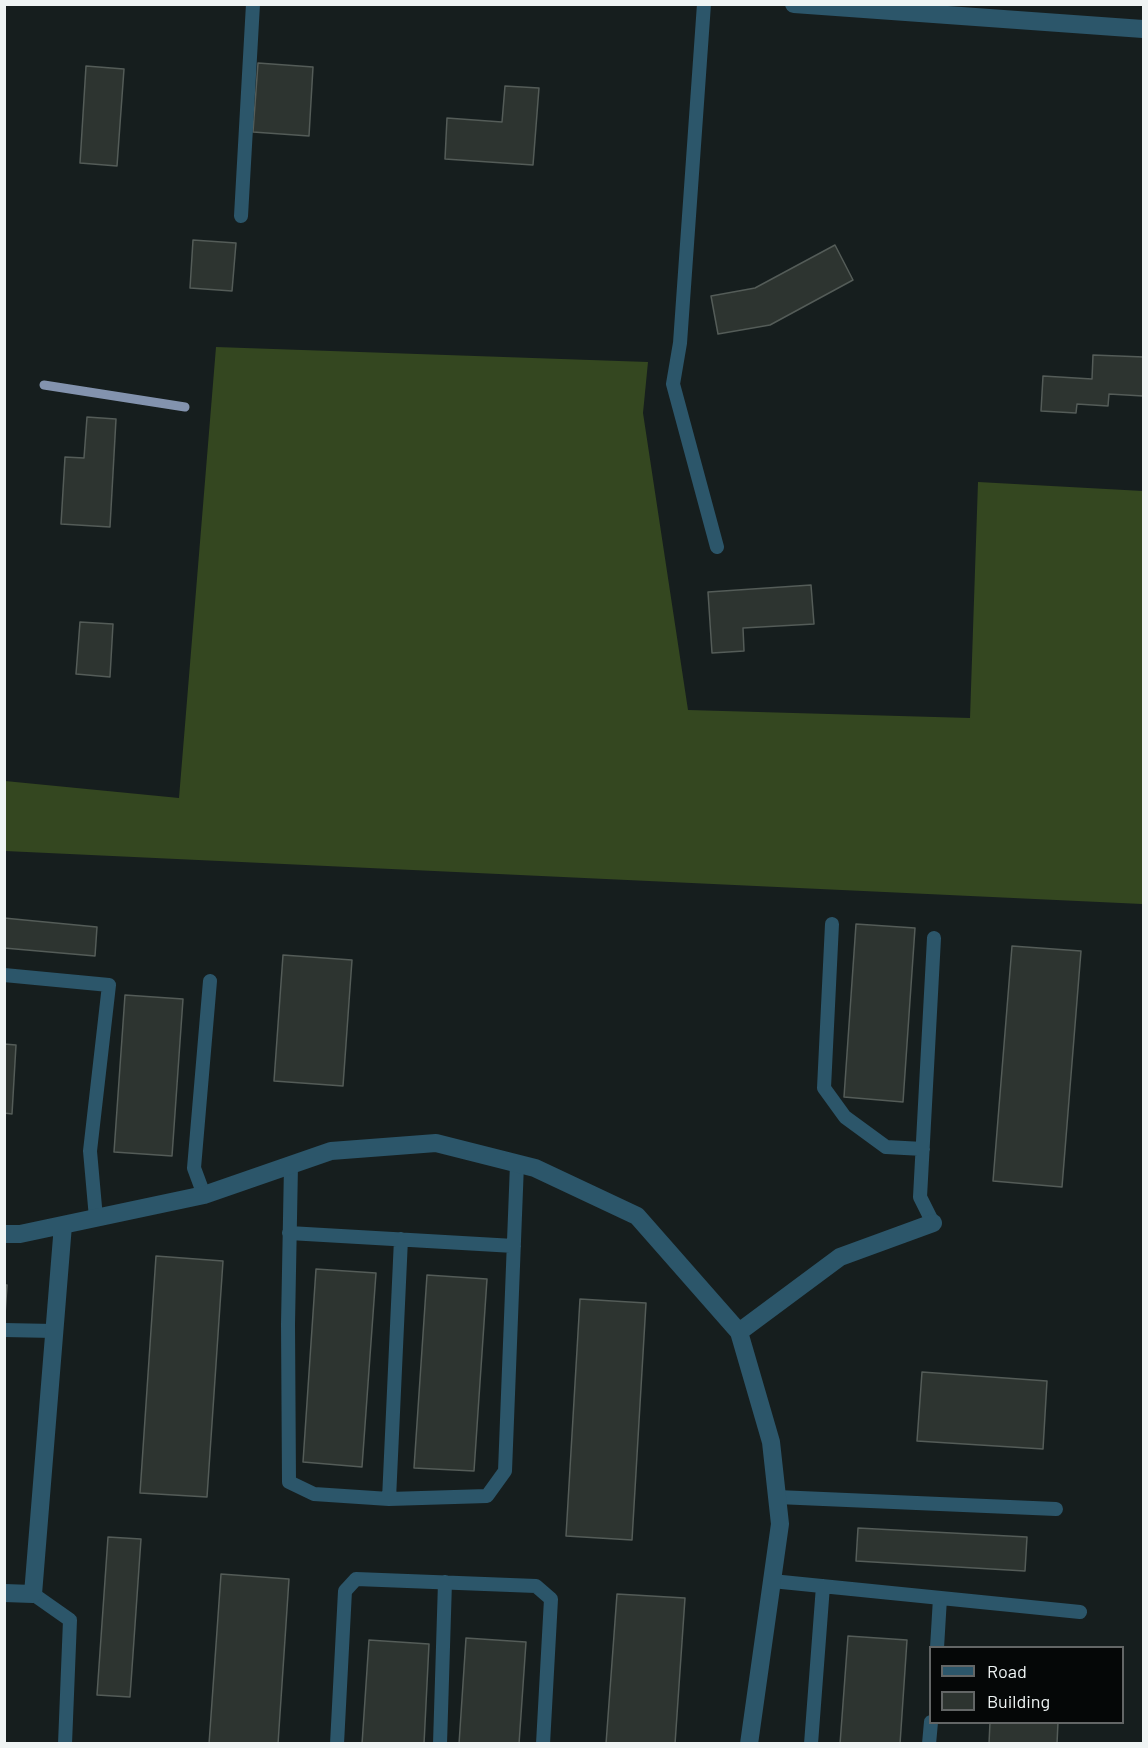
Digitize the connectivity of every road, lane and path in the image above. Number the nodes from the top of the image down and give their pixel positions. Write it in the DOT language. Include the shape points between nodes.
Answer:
graph roads {
  1 [pos="253,4"];
  2 [pos="704,4"];
  3 [pos="794,4"];
  4 [pos="871,7"];
  5 [pos="1143,29"];
  6 [pos="241,216"];
  7 [pos="717,547"];
  8 [pos="832,924"];
  9 [pos="934,938"];
  10 [pos="4,975"];
  11 [pos="210,981"];
  12 [pos="923,1149"];
  13 [pos="517,1164"];
  14 [pos="291,1165"];
  15 [pos="204,1195"];
  16 [pos="96,1218"];
  17 [pos="933,1223"];
  18 [pos="63,1225"];
  19 [pos="289,1233"];
  20 [pos="4,1234"];
  21 [pos="401,1239"];
  22 [pos="514,1246"];
  23 [pos="4,1330"];
  24 [pos="54,1331"];
  25 [pos="739,1332"];
  26 [pos="777,1497"];
  27 [pos="389,1499"];
  28 [pos="1056,1509"];
  29 [pos="772,1581"];
  30 [pos="445,1582"];
  31 [pos="823,1586"];
  32 [pos="4,1593"];
  33 [pos="33,1594"];
  34 [pos="940,1598"];
  35 [pos="1080,1612"];
  36 [pos="937,1646"];
  37 [pos="931,1724"];
  38 [pos="65,1743"];
  39 [pos="337,1743"];
  40 [pos="440,1743"];
  41 [pos="543,1743"];
  42 [pos="749,1743"];
  43 [pos="811,1743"];
  44 [pos="929,1743"];
  1 -- 6 [label="lane"];
  2 -- 7 [label="lane" via="680,343 673,384"];
  3 -- 4 [label="street"];
  4 -- 5 [label="street"];
  8 -- 12 [label="lane" via="824,1088 845,1117 886,1147"];
  9 -- 12 [label="lane"];
  10 -- 16 [label="lane" via="109,985 90,1151"];
  11 -- 15 [label="lane" via="194,1168"];
  12 -- 17 [label="lane" via="920,1197"];
  13 -- 14 [label="street" via="436,1143 331,1151"];
  13 -- 22 [label="lane"];
  13 -- 25 [label="street" via="535,1168 637,1216"];
  14 -- 15 [label="street"];
  14 -- 19 [label="lane"];
  15 -- 16 [label="street"];
  16 -- 18 [label="street"];
  17 -- 25 [label="street" via="840,1257"];
  18 -- 20 [label="street"];
  18 -- 24 [label="street"];
  19 -- 21 [label="lane"];
  19 -- 27 [label="lane" via="289,1482 314,1494"];
  21 -- 22 [label="lane"];
  21 -- 27 [label="lane"];
  22 -- 27 [label="lane" via="505,1470 487,1496"];
  23 -- 24 [label="lane"];
  24 -- 33 [label="street"];
  25 -- 26 [label="street" via="771,1442"];
  26 -- 28 [label="lane"];
  26 -- 29 [label="street" via="780,1524"];
  29 -- 31 [label="lane"];
  29 -- 42 [label="street"];
  30 -- 39 [label="lane" via="356,1579 345,1591"];
  30 -- 40 [label="lane"];
  30 -- 41 [label="lane" via="536,1586 551,1599"];
  31 -- 34 [label="lane"];
  31 -- 43 [label="lane"];
  32 -- 33 [label="street"];
  33 -- 38 [label="lane" via="70,1620"];
  34 -- 35 [label="lane"];
  34 -- 36 [label="lane"];
  37 -- 44 [label="lane"];
}
